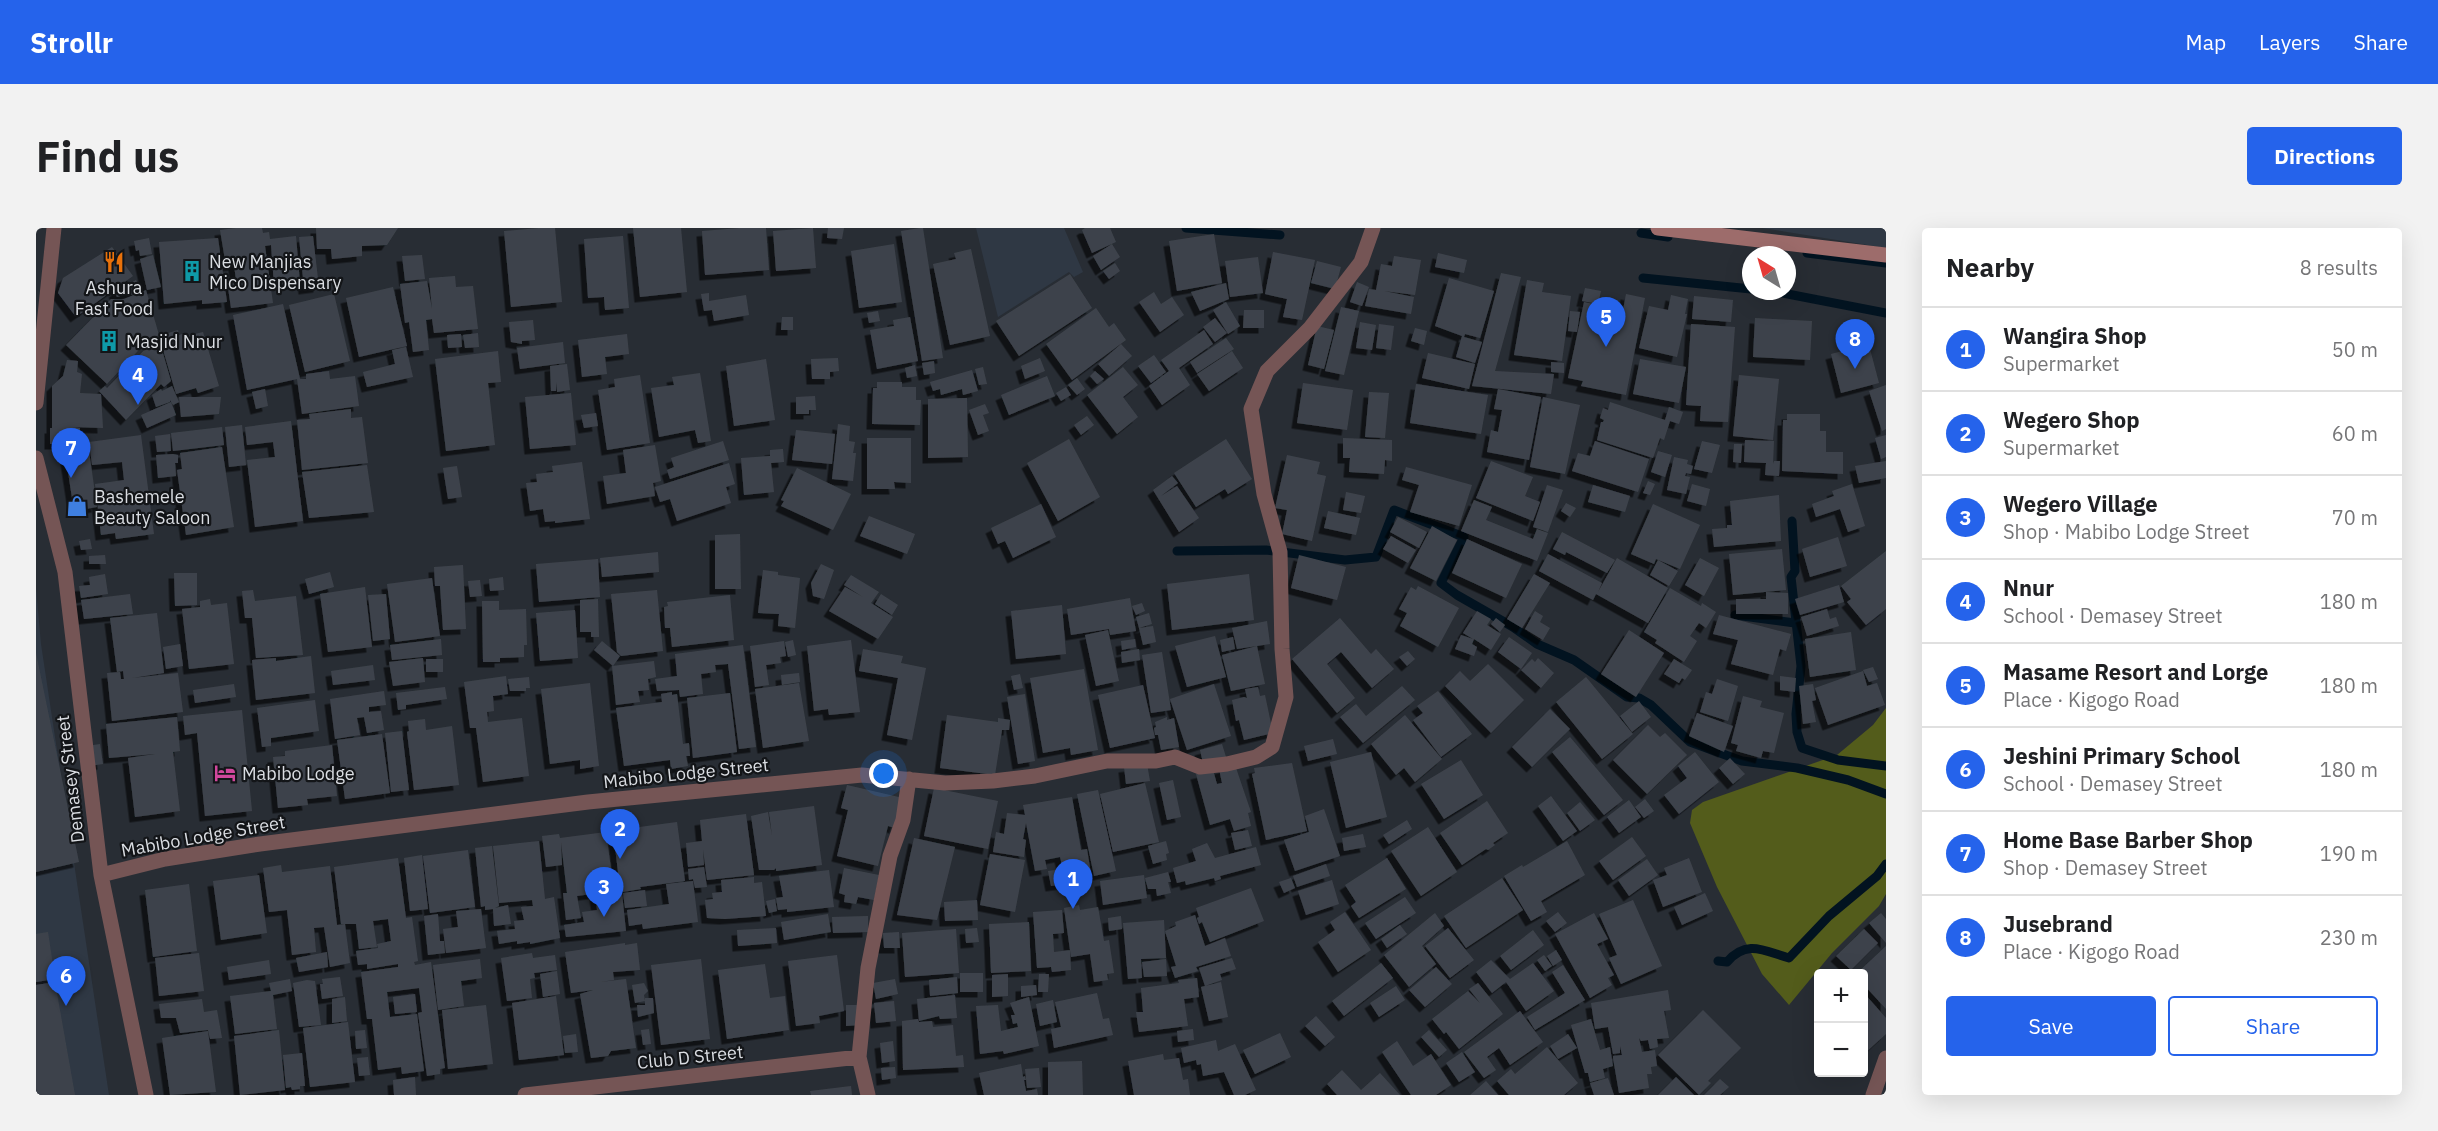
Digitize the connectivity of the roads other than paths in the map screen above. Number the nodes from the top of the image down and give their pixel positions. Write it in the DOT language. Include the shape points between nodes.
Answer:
graph roads {
  1 [pos="54,228"];
  2 [pos="1373,228"];
  3 [pos="1658,228"];
  4 [pos="1886,255"];
  5 [pos="36,403"];
  6 [pos="36,458"];
  7 [pos="909,779"];
  8 [pos="101,875"];
  9 [pos="859,1057"];
  10 [pos="1886,1058"];
  11 [pos="146,1095"];
  12 [pos="525,1095"];
  13 [pos="868,1095"];
  14 [pos="1874,1095"];
  1 -- 5 [label="street"];
  2 -- 7 [label="street, Mabibo Lodge Street" via="1361,261 1310,328 1267,371 1251,409 1264,494 1280,552 1286,697 1272,747 1256,757 1200,767 1175,757 1107,761 993,782"];
  3 -- 4 [label="main road"];
  6 -- 8 [label="street, Demasey Street" via="65,572"];
  7 -- 8 [label="street, Mabibo Lodge Street" via="862,775 588,802 260,844 165,859"];
  7 -- 9 [label="street" via="903,820 890,856 875,926"];
  8 -- 11 [label="street, Demasey Street"];
  9 -- 12 [label="street, Club D Street"];
  9 -- 13 [label="street"];
  10 -- 14 [label="street"];
}
